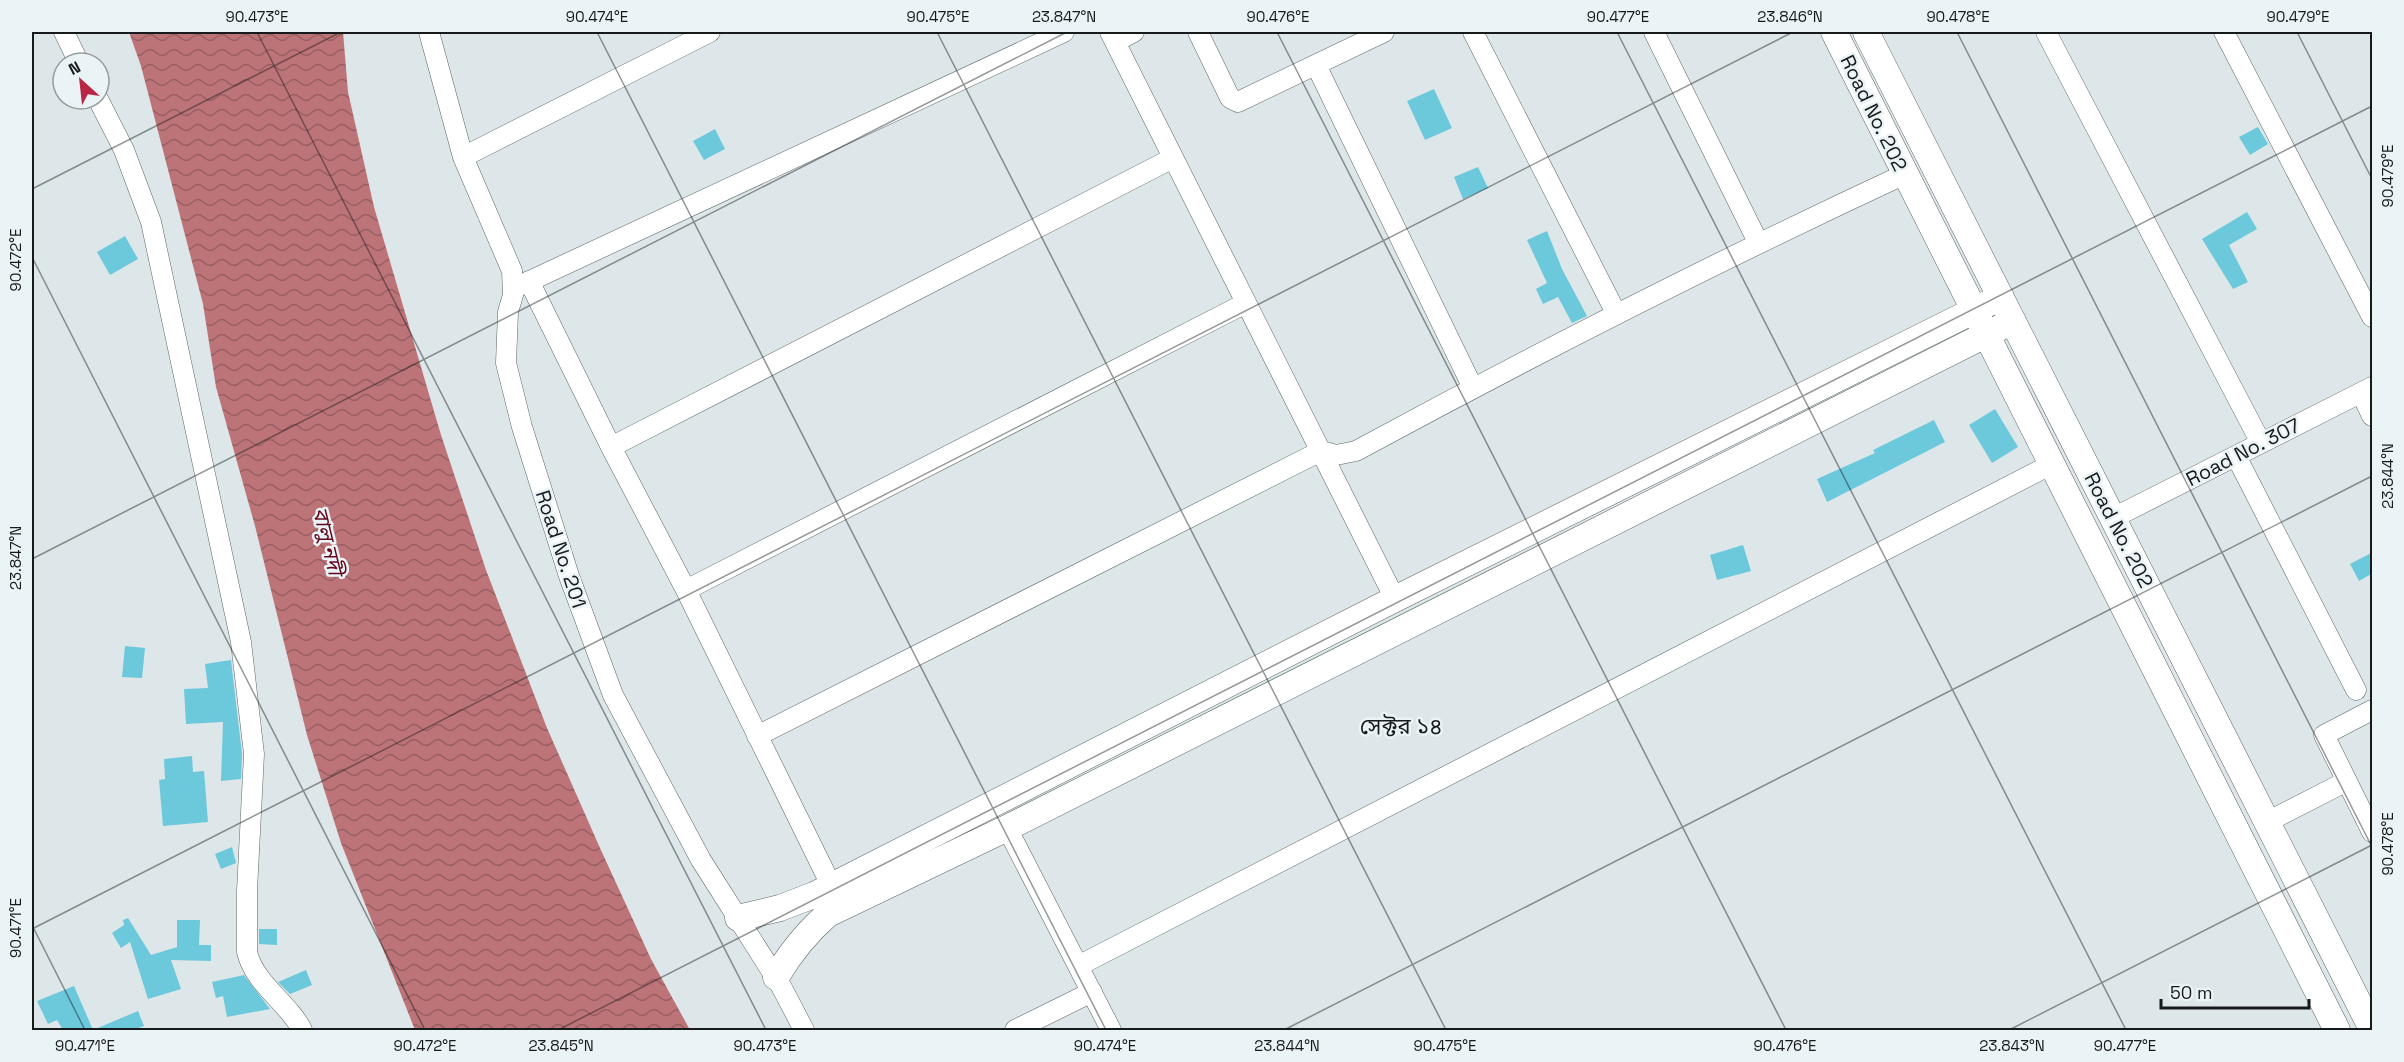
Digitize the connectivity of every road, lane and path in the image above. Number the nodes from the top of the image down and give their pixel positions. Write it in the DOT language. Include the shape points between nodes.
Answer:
graph roads {
  1 [pos="64,32"];
  2 [pos="429,32"];
  3 [pos="710,32"];
  4 [pos="1064,32"];
  5 [pos="1134,32"];
  6 [pos="1198,32"];
  7 [pos="1384,32"];
  8 [pos="1473,32"];
  9 [pos="1654,32"];
  10 [pos="1834,32"];
  11 [pos="1866,32"];
  12 [pos="2046,32"];
  13 [pos="2224,32"];
  14 [pos="1112,37"];
  15 [pos="73,51"];
  16 [pos="1316,65"];
  17 [pos="104,111"];
  18 [pos="463,157"];
  19 [pos="1173,158"];
  20 [pos="1905,174"];
  21 [pos="1758,242"];
  22 [pos="521,285"];
  23 [pos="2001,297"];
  24 [pos="1246,303"];
  25 [pos="1974,310"];
  26 [pos="1616,313"];
  27 [pos="2373,317"];
  28 [pos="2013,321"];
  29 [pos="1986,334"];
  30 [pos="1473,388"];
  31 [pos="2367,390"];
  32 [pos="2373,416"];
  33 [pos="2260,443"];
  34 [pos="611,447"];
  35 [pos="1321,452"];
  36 [pos="2236,456"];
  37 [pos="2052,464"];
  38 [pos="2109,511"];
  39 [pos="2079,518"];
  40 [pos="686,590"];
  41 [pos="1395,599"];
  42 [pos="2356,690"];
  43 [pos="2373,710"];
  44 [pos="757,736"];
  45 [pos="2347,781"];
  46 [pos="2267,822"];
  47 [pos="1007,828"];
  48 [pos="2373,832"];
  49 [pos="831,885"];
  50 [pos="738,918"];
  51 [pos="1078,966"];
  52 [pos="776,977"];
  53 [pos="1092,992"];
  54 [pos="2373,1029"];
  55 [pos="302,1030"];
  56 [pos="804,1030"];
  57 [pos="1014,1030"];
  58 [pos="1112,1030"];
  59 [pos="2337,1030"];
  1 -- 15 [label="street"];
  2 -- 18 [label="street, Road No. 201"];
  3 -- 18 [label="street"];
  4 -- 22 [label="street"];
  5 -- 14 [label="street"];
  6 -- 16 [label="street" via="1233,101"];
  7 -- 16 [label="street"];
  8 -- 26 [label="street"];
  9 -- 21 [label="street"];
  10 -- 20 [label="street, Road No. 202"];
  11 -- 23 [label="street, Road No. 202"];
  12 -- 33 [label="street"];
  13 -- 27 [label="street"];
  14 -- 19 [label="street"];
  16 -- 30 [label="street"];
  17 -- 55 [label="street" via="124,150 151,222 241,642 254,754 247,952 263,983 297,1019"];
  18 -- 22 [label="street, Road No. 201"];
  19 -- 24 [label="street"];
  19 -- 34 [label="street"];
  20 -- 21 [label="street"];
  20 -- 25 [label="street, Road No. 202"];
  21 -- 26 [label="street"];
  22 -- 34 [label="street"];
  22 -- 50 [label="street, Road No. 201" via="508,312 506,363 569,576 613,695 701,860"];
  23 -- 25 [label="street"];
  23 -- 28 [label="street, Road No. 202"];
  24 -- 35 [label="street"];
  24 -- 40 [label="street"];
  25 -- 29 [label="street, Road No. 202"];
  25 -- 41 [label="street"];
  26 -- 30 [label="street"];
  28 -- 29 [label="street"];
  28 -- 38 [label="street, Road No. 202"];
  29 -- 37 [label="street, Road No. 202"];
  29 -- 47 [label="street"];
  30 -- 35 [label="street" via="1356,451 1336,455"];
  31 -- 32 [label="street"];
  31 -- 33 [label="street, Road No. 307"];
  33 -- 36 [label="street, Road No. 307"];
  34 -- 40 [label="street"];
  35 -- 41 [label="street"];
  35 -- 44 [label="street"];
  36 -- 38 [label="street, Road No. 307"];
  36 -- 42 [label="street"];
  37 -- 39 [label="street, Road No. 202"];
  37 -- 51 [label="street"];
  38 -- 39 [label="street"];
  38 -- 46 [label="street, Road No. 202"];
  39 -- 59 [label="street, Road No. 202"];
  40 -- 44 [label="street"];
  41 -- 49 [label="street"];
  43 -- 45 [label="street" via="2324,735"];
  44 -- 49 [label="street"];
  45 -- 46 [label="street"];
  45 -- 48 [label="street"];
  46 -- 54 [label="street, Road No. 202"];
  47 -- 51 [label="street"];
  47 -- 52 [label="street" via="828,914 797,944"];
  49 -- 50 [label="street" via="780,908"];
  50 -- 52 [label="street, Road No. 201"];
  51 -- 53 [label="street"];
  52 -- 56 [label="street, Road No. 201"];
  53 -- 57 [label="street"];
  53 -- 58 [label="street"];
}
